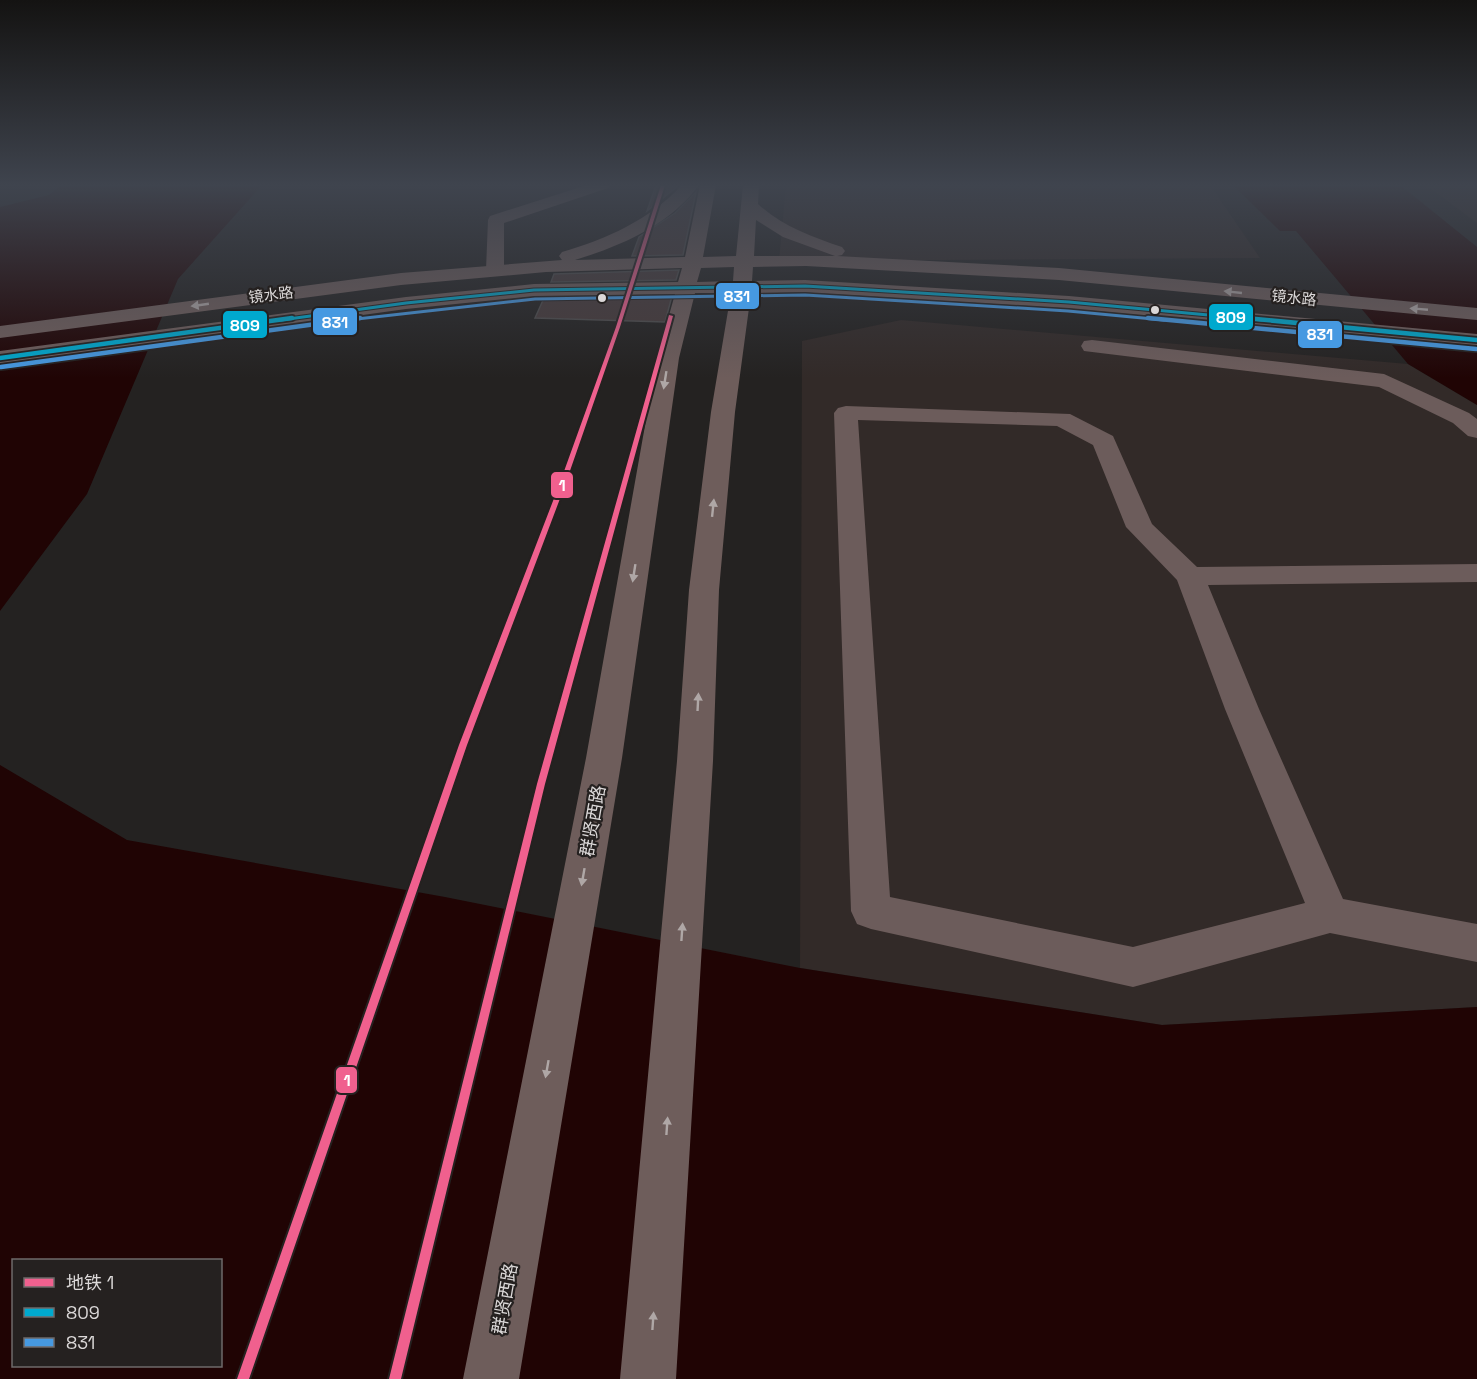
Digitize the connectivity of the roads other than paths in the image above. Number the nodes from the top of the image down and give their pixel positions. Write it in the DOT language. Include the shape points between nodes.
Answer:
graph roads {
  1 [pos="495,249"];
  2 [pos="589,249"];
  3 [pos="695,249"];
  4 [pos="745,249"];
  5 [pos="837,249"];
  6 [pos="891,264"];
  7 [pos="521,268"];
  8 [pos="495,270"];
  9 [pos="743,274"];
  10 [pos="690,275"];
  11 [pos="1477,314"];
  12 [pos="0,332"];
  13 [pos="1477,340"];
  14 [pos="1092,346"];
  15 [pos="0,358"];
  16 [pos="1477,431"];
  17 [pos="1477,573"];
  18 [pos="1190,576"];
  19 [pos="1330,915"];
  20 [pos="1477,943"];
  21 [pos="491,1379"];
  22 [pos="648,1379"];
  1 -- 8 [label="street"];
  2 -- 7 [label="main road"];
  3 -- 10 [label="main road, 群贤西路"];
  4 -- 9 [label="main road"];
  5 -- 6 [label="main road"];
  6 -- 9 [label="main road, 镜水路" via="806,260"];
  11 -- 6 [label="main road, 镜水路, one-way" via="1059,274"];
  7 -- 8 [label="main road, 镜水路"];
  7 -- 10 [label="main road, 镜水路"];
  8 -- 12 [label="main road, 镜水路, one-way"];
  9 -- 10 [label="main road, 镜水路"];
  9 -- 13 [label="main road, 镜水路" via="804,286 1070,302"];
  22 -- 9 [label="main road, one-way" via="695,761 704,590"];
  10 -- 15 [label="main road, 镜水路" via="406,303"];
  10 -- 21 [label="main road, 群贤西路, one-way" via="668,358 604,758"];
  14 -- 16 [label="street" via="1384,381 1461,418"];
  17 -- 18 [label="street"];
  18 -- 19 [label="street"];
  18 -- 19 [label="street" via="1140,527 1104,441 1062,419 846,412 871,911 1133,967"];
  19 -- 20 [label="street"];
}
